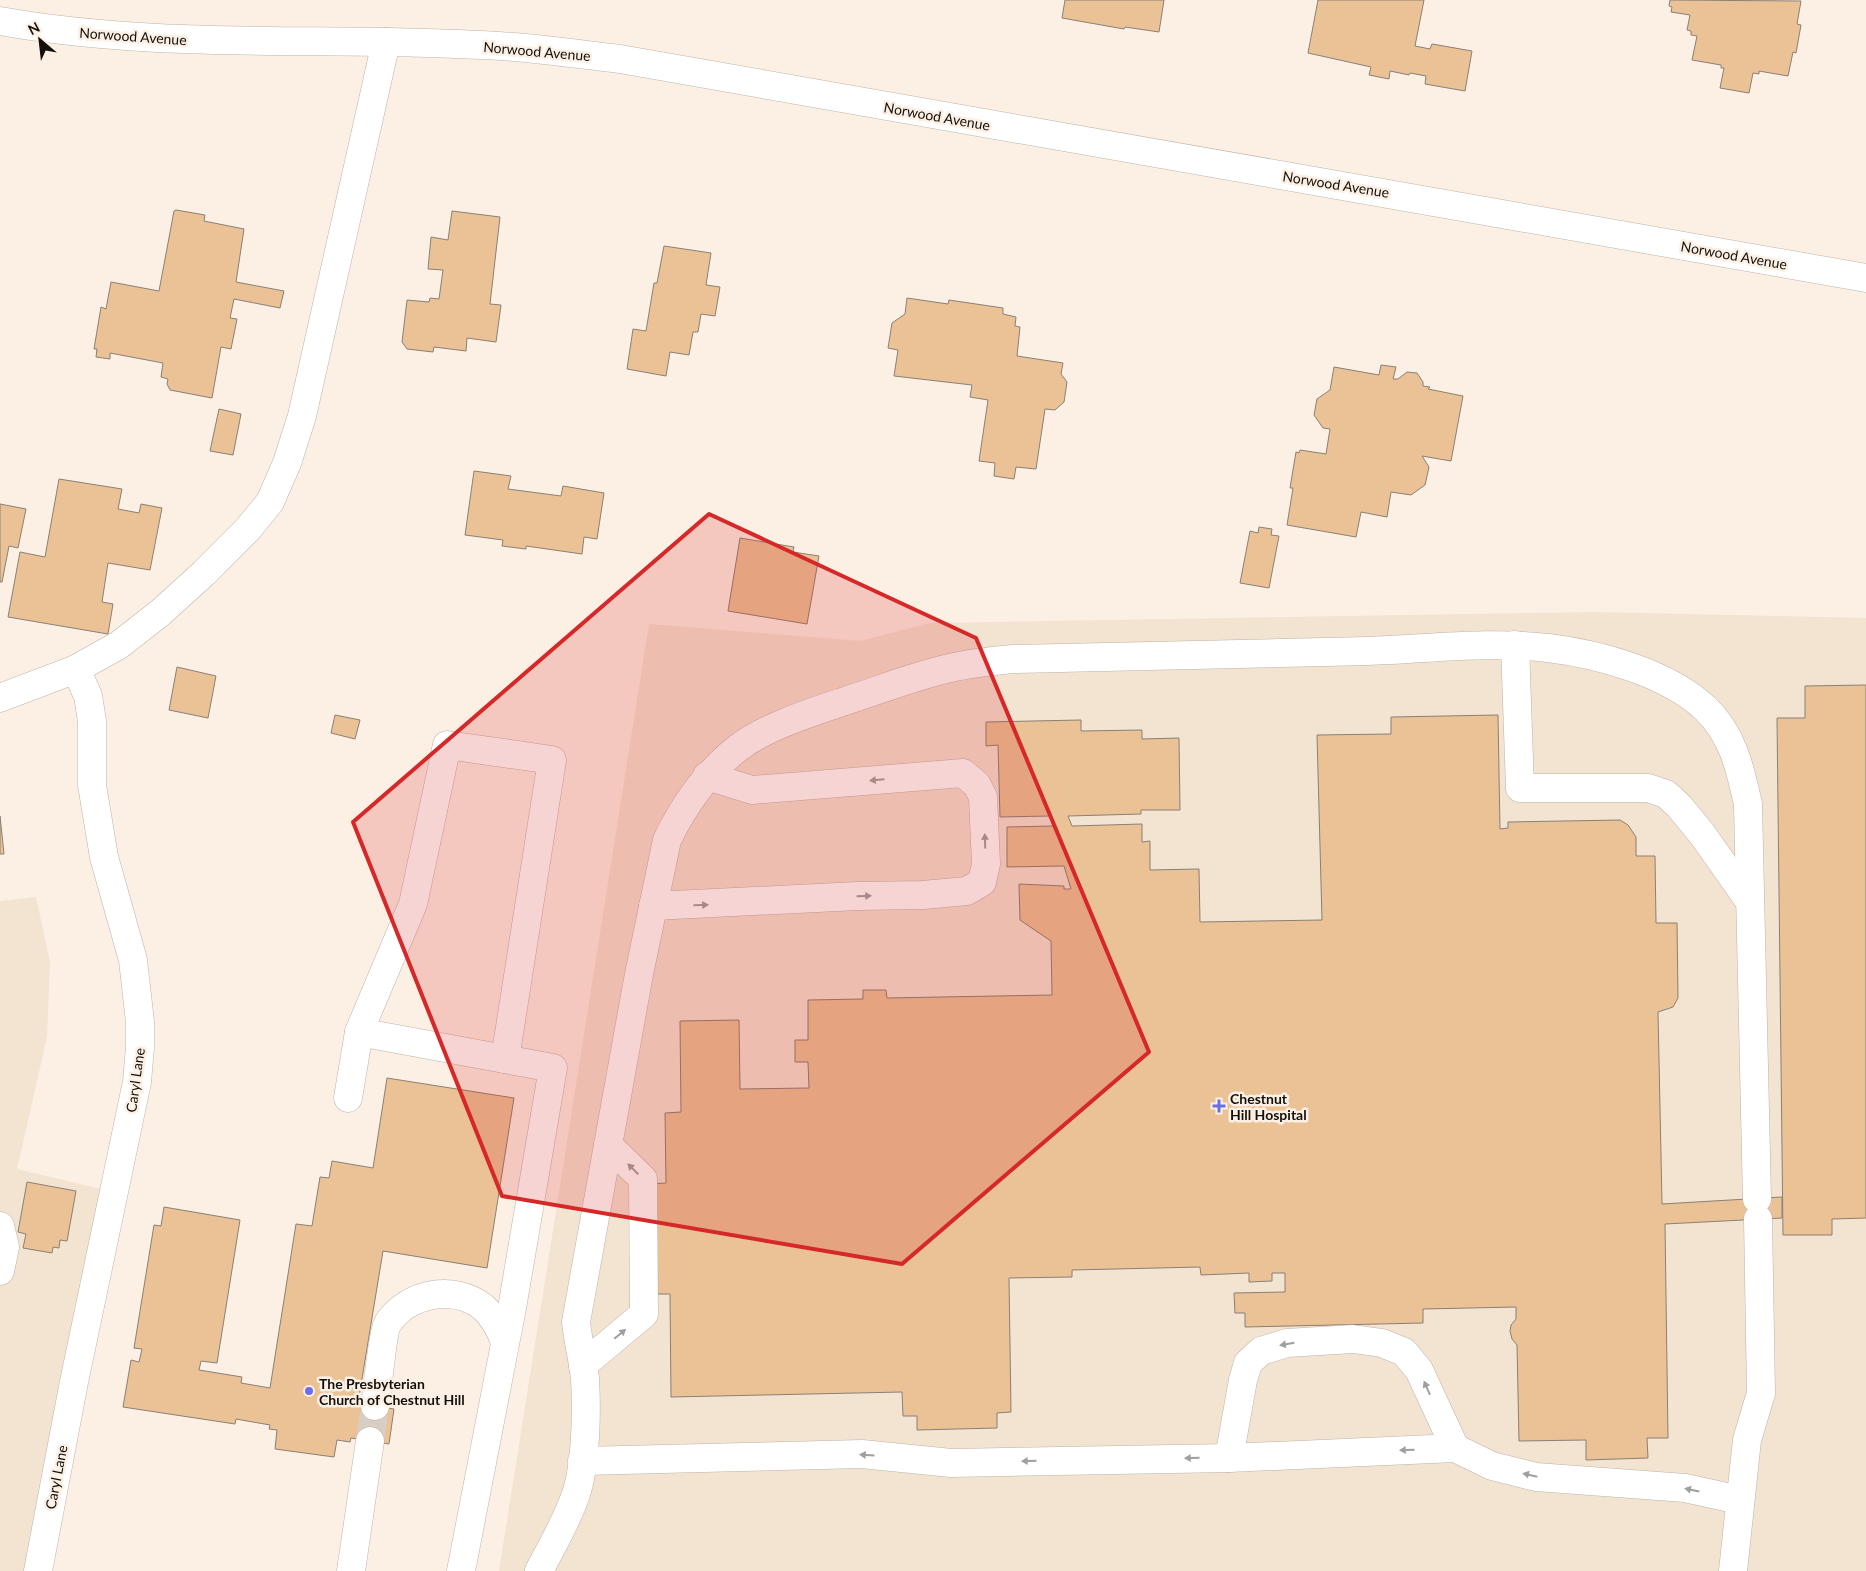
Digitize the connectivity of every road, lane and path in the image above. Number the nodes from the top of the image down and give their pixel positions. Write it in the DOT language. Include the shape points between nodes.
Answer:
graph roads {
  1 [pos="0,21"];
  2 [pos="386,42"];
  3 [pos="1866,278"];
  4 [pos="1515,645"];
  5 [pos="76,669"];
  6 [pos="0,698"];
  7 [pos="706,776"];
  8 [pos="1750,902"];
  9 [pos="653,906"];
  10 [pos="359,1032"];
  11 [pos="505,1059"];
  12 [pos="348,1098"];
  13 [pos="608,1145"];
  14 [pos="0,1226"];
  15 [pos="0,1271"];
  16 [pos="505,1342"];
  17 [pos="583,1366"];
  18 [pos="375,1406"];
  19 [pos="370,1441"];
  20 [pos="1455,1448"];
  21 [pos="1229,1458"];
  22 [pos="582,1461"];
  23 [pos="1740,1500"];
  24 [pos="38,1571"];
  25 [pos="351,1571"];
  26 [pos="461,1571"];
  27 [pos="539,1571"];
  28 [pos="1733,1571"];
  1 -- 2 [label="street, Norwood Avenue" via="50,30 154,38"];
  2 -- 3 [label="street, Norwood Avenue" via="514,47 620,59"];
  2 -- 5 [label="street" via="302,416 270,502 210,567 160,613 119,645"];
  4 -- 7 [label="street" via="978,662 906,681 778,726 739,747"];
  4 -- 8 [label="street" via="1583,654 1617,663 1677,688 1705,708 1723,728 1741,771 1748,804"];
  4 -- 8 [label="street" via="1520,788 1648,788 1666,794 1702,834"];
  5 -- 6 [label="street"];
  5 -- 24 [label="street, Caryl Lane" via="88,696 92,721 92,785 104,857 133,960 140,1046 137,1082"];
  7 -- 9 [label="street" via="666,840"];
  9 -- 7 [label="street, one-way" via="967,891 982,882 986,864 984,797 977,785 963,773 752,790"];
  8 -- 23 [label="street" via="1760,1393 1747,1440"];
  9 -- 13 [label="street"];
  10 -- 11 [label="street"];
  10 -- 11 [label="street" via="413,904 447,745 552,760"];
  10 -- 12 [label="street"];
  11 -- 16 [label="street" via="553,1068"];
  13 -- 17 [label="street" via="576,1322"];
  17 -- 13 [label="street, one-way" via="644,1314 643,1179"];
  14 -- 15 [label="street" via="5,1247"];
  16 -- 18 [label="street" via="497,1322 482,1307 464,1297 442,1293 421,1297 402,1307 387,1324"];
  16 -- 26 [label="street"];
  17 -- 22 [label="street" via="586,1413"];
  19 -- 25 [label="street"];
  20 -- 21 [label="street, one-way"];
  20 -- 21 [label="street, one-way" via="1420,1370 1404,1352 1382,1342 1353,1339 1287,1343 1261,1351 1248,1363"];
  23 -- 20 [label="street, one-way" via="1685,1488 1536,1477 1492,1466"];
  21 -- 22 [label="street, one-way" via="951,1462 862,1454"];
  22 -- 27 [label="street" via="570,1510"];
  23 -- 28 [label="street"];
}
